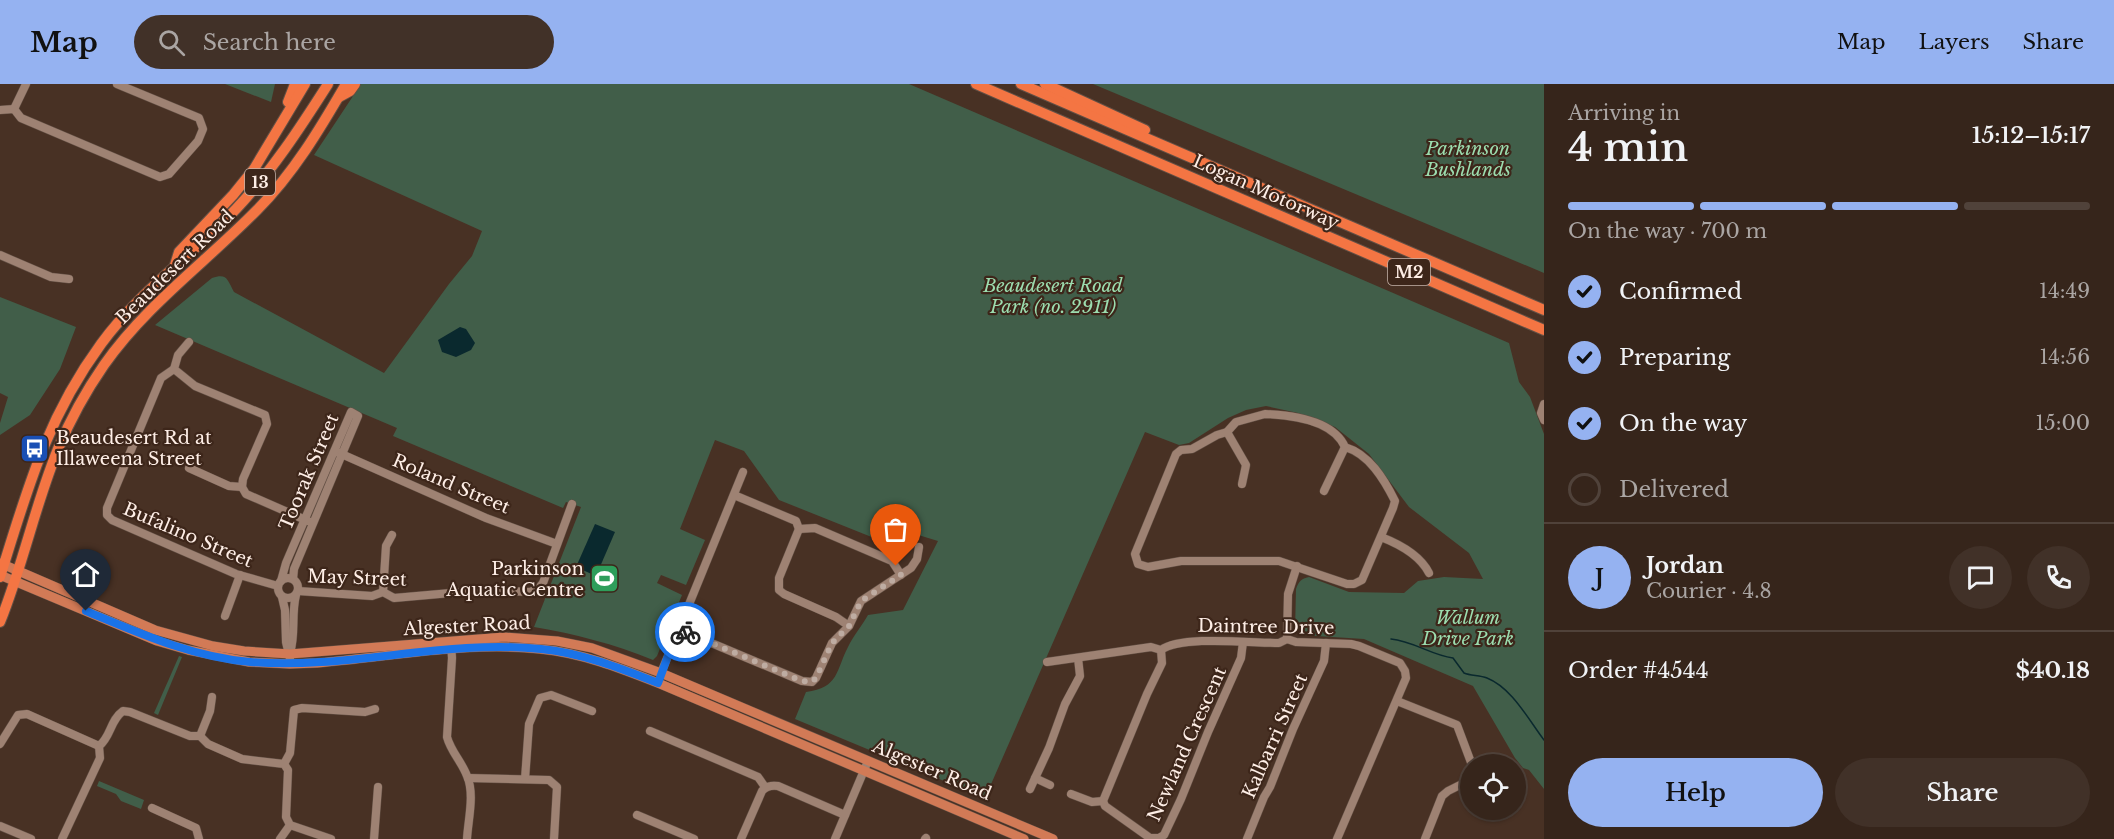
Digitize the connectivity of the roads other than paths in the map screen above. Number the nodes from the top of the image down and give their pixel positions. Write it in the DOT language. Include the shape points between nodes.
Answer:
graph roads {
  1 [pos="26,84"];
  2 [pos="117,84"];
  3 [pos="295,84"];
  4 [pos="305,84"];
  5 [pos="328,84"];
  6 [pos="346,84"];
  7 [pos="355,84"];
  8 [pos="975,84"];
  9 [pos="1021,84"];
  10 [pos="1046,84"];
  11 [pos="338,97"];
  12 [pos="14,109"];
  13 [pos="0,110"];
  14 [pos="280,128"];
  15 [pos="1162,144"];
  16 [pos="0,255"];
  17 [pos="175,265"];
  18 [pos="69,279"];
  19 [pos="1544,310"];
  20 [pos="1544,330"];
  21 [pos="189,342"];
  22 [pos="174,369"];
  23 [pos="1544,404"];
  24 [pos="1544,420"];
  25 [pos="1227,432"];
  26 [pos="1345,447"];
  27 [pos="338,453"];
  28 [pos="189,468"];
  29 [pos="743,472"];
  30 [pos="1242,484"];
  31 [pos="242,487"];
  32 [pos="1324,490"];
  33 [pos="734,495"];
  34 [pos="572,504"];
  35 [pos="309,522"];
  36 [pos="799,529"];
  37 [pos="392,535"];
  38 [pos="1381,537"];
  39 [pos="557,544"];
  40 [pos="919,547"];
  41 [pos="4,548"];
  42 [pos="1298,566"];
  43 [pos="1,571"];
  44 [pos="1429,573"];
  45 [pos="240,575"];
  46 [pos="901,575"];
  47 [pos="17,576"];
  48 [pos="293,579"];
  49 [pos="280,583"];
  50 [pos="383,592"];
  51 [pos="297,593"];
  52 [pos="282,597"];
  53 [pos="225,616"];
  54 [pos="0,622"];
  55 [pos="849,626"];
  56 [pos="678,629"];
  57 [pos="1287,639"];
  58 [pos="1242,642"];
  59 [pos="1326,643"];
  60 [pos="451,645"];
  61 [pos="1161,650"];
  62 [pos="1078,658"];
  63 [pos="290,659"];
  64 [pos="1047,662"];
  65 [pos="661,673"];
  66 [pos="658,683"];
  67 [pos="212,697"];
  68 [pos="1396,701"];
  69 [pos="375,709"];
  70 [pos="592,711"];
  71 [pos="650,731"];
  72 [pos="200,736"];
  73 [pos="0,744"];
  74 [pos="99,746"];
  75 [pos="1468,754"];
  76 [pos="868,761"];
  77 [pos="284,764"];
  78 [pos="864,771"];
  79 [pos="468,778"];
  80 [pos="1035,778"];
  81 [pos="525,779"];
  82 [pos="1050,785"];
  83 [pos="1460,785"];
  84 [pos="378,787"];
  85 [pos="765,787"];
  86 [pos="1030,789"];
  87 [pos="1071,794"];
  88 [pos="1103,801"];
  89 [pos="152,808"];
  90 [pos="637,815"];
  91 [pos="845,815"];
  92 [pos="0,825"];
  93 [pos="290,825"];
  94 [pos="31,839"];
  95 [pos="62,839"];
  96 [pos="199,839"];
  97 [pos="280,839"];
  98 [pos="331,839"];
  99 [pos="374,839"];
  100 [pos="467,839"];
  101 [pos="554,839"];
  102 [pos="694,839"];
  103 [pos="741,839"];
  104 [pos="835,839"];
  105 [pos="1024,839"];
  106 [pos="1053,839"];
  107 [pos="1160,839"];
  108 [pos="1247,839"];
  109 [pos="1337,839"];
  110 [pos="1425,839"];
  1 -- 12 [label="street"];
  2 -- 12 [label="street" via="199,118 203,129 198,141 170,174 160,177 21,118"];
  3 -- 14 [label="highway"];
  4 -- 14 [label="highway"];
  5 -- 17 [label="highway, Beaudesert Road / 13" via="253,191"];
  6 -- 11 [label="highway, Beaudesert Road / 13"];
  7 -- 11 [label="highway" via="350,92"];
  8 -- 20 [label="highway, Logan Motorway / M2"];
  9 -- 15 [label="highway, Logan Motorway / M2"];
  10 -- 15 [label="highway" via="1143,129"];
  11 -- 47 [label="highway, Beaudesert Road / 13" via="277,188 143,316 103,366 61,441"];
  12 -- 13 [label="street"];
  14 -- 17 [label="highway" via="246,180 179,252"];
  15 -- 19 [label="highway, Logan Motorway / M2"];
  16 -- 18 [label="street" via="51,277"];
  17 -- 41 [label="highway, Beaudesert Road / 13" via="119,321 70,390 38,457"];
  21 -- 22 [label="street" via="178,355"];
  22 -- 31 [label="street" via="195,386 265,415 267,424"];
  22 -- 45 [label="street, Bufalino Street" via="161,378 107,515"];
  23 -- 24 [label="street"];
  25 -- 26 [label="street" via="1236,422 1274,414 1307,420 1334,432"];
  25 -- 30 [label="street" via="1246,465"];
  25 -- 42 [label="street" via="1176,454 1136,554 1137,562 1148,567 1180,561 1280,561"];
  26 -- 32 [label="street"];
  26 -- 38 [label="street" via="1358,451 1370,462 1395,501"];
  27 -- 35 [label="street, Toorak Street"];
  27 -- 39 [label="street, Roland Street" via="486,518"];
  28 -- 31 [label="street" via="229,486"];
  29 -- 33 [label="street"];
  31 -- 35 [label="street" via="246,494"];
  33 -- 36 [label="street" via="795,521"];
  33 -- 56 [label="street"];
  34 -- 39 [label="street, May Street"];
  35 -- 48 [label="street, Toorak Street"];
  35 -- 49 [label="street, Toorak Street" via="286,563"];
  36 -- 46 [label="street" via="815,528 892,561"];
  36 -- 55 [label="street" via="779,578 779,590"];
  37 -- 50 [label="street" via="386,546"];
  38 -- 42 [label="street" via="1362,580 1354,584"];
  38 -- 44 [label="street" via="1396,543 1424,564"];
  39 -- 50 [label="street, May Street" via="543,583 530,592 485,590 394,597"];
  40 -- 46 [label="street" via="917,559"];
  41 -- 43 [label="highway, Beaudesert Road / 13"];
  42 -- 57 [label="street" via="1288,594"];
  43 -- 47 [label="main road, Algester Road"];
  45 -- 49 [label="street, Bufalino Street"];
  45 -- 53 [label="street"];
  46 -- 55 [label="street" via="861,601"];
  47 -- 54 [label="highway, Beaudesert Road / 13"];
  47 -- 63 [label="main road, Algester Road" via="155,630 213,646"];
  48 -- 49 [label="street"];
  48 -- 51 [label="street" via="298,584"];
  49 -- 52 [label="street"];
  50 -- 51 [label="street, May Street" via="372,596"];
  51 -- 52 [label="street" via="288,599"];
  51 -- 63 [label="street"];
  52 -- 63 [label="street"];
  55 -- 56 [label="street" via="832,643 812,682"];
  56 -- 65 [label="street"];
  57 -- 58 [label="street, Daintree Drive" via="1279,643"];
  57 -- 59 [label="street, Daintree Drive"];
  58 -- 61 [label="street, Daintree Drive" via="1188,642"];
  58 -- 107 [label="street, Newland Crescent" via="1241,658"];
  59 -- 68 [label="street, Daintree Drive" via="1351,644 1400,663 1406,678"];
  59 -- 108 [label="street, Kalbarri Street" via="1324,661"];
  60 -- 63 [label="main road, Algester Road"];
  60 -- 65 [label="main road, Algester Road" via="504,637 557,641 603,652"];
  60 -- 66 [label="main road, Algester Road" via="564,652"];
  60 -- 79 [label="street" via="447,738"];
  61 -- 62 [label="street, Daintree Drive" via="1151,647"];
  61 -- 88 [label="street" via="1162,663"];
  62 -- 64 [label="street, Daintree Drive"];
  62 -- 80 [label="street" via="1080,676"];
  65 -- 66 [label="main road"];
  65 -- 76 [label="main road, Algester Road"];
  66 -- 78 [label="main road, Algester Road"];
  67 -- 72 [label="street"];
  68 -- 75 [label="street" via="1457,725"];
  68 -- 109 [label="street, Daintree Drive"];
  69 -- 77 [label="street" via="294,711 290,753"];
  70 -- 81 [label="street" via="550,695 540,698 529,724"];
  71 -- 85 [label="street" via="758,777"];
  72 -- 74 [label="street" via="190,736 123,711"];
  72 -- 77 [label="street" via="208,744 242,759"];
  73 -- 74 [label="street" via="18,715 27,714"];
  74 -- 95 [label="street" via="100,758"];
  76 -- 78 [label="street"];
  76 -- 106 [label="main road, Algester Road"];
  77 -- 93 [label="street" via="288,770 286,817"];
  78 -- 91 [label="street"];
  78 -- 105 [label="main road, Algester Road"];
  79 -- 81 [label="street"];
  79 -- 100 [label="street" via="471,790"];
  80 -- 82 [label="street"];
  80 -- 86 [label="street"];
  81 -- 101 [label="street" via="549,780 557,787"];
  83 -- 110 [label="street" via="1442,796"];
  84 -- 99 [label="street"];
  85 -- 91 [label="street" via="778,786"];
  85 -- 103 [label="street"];
  87 -- 88 [label="street" via="1092,802"];
  88 -- 107 [label="street, Newland Crescent" via="1150,838"];
  89 -- 96 [label="street" via="189,823 196,828"];
  90 -- 102 [label="street"];
  91 -- 104 [label="street"];
  92 -- 94 [label="street"];
  93 -- 97 [label="street"];
  93 -- 98 [label="street"];
}
